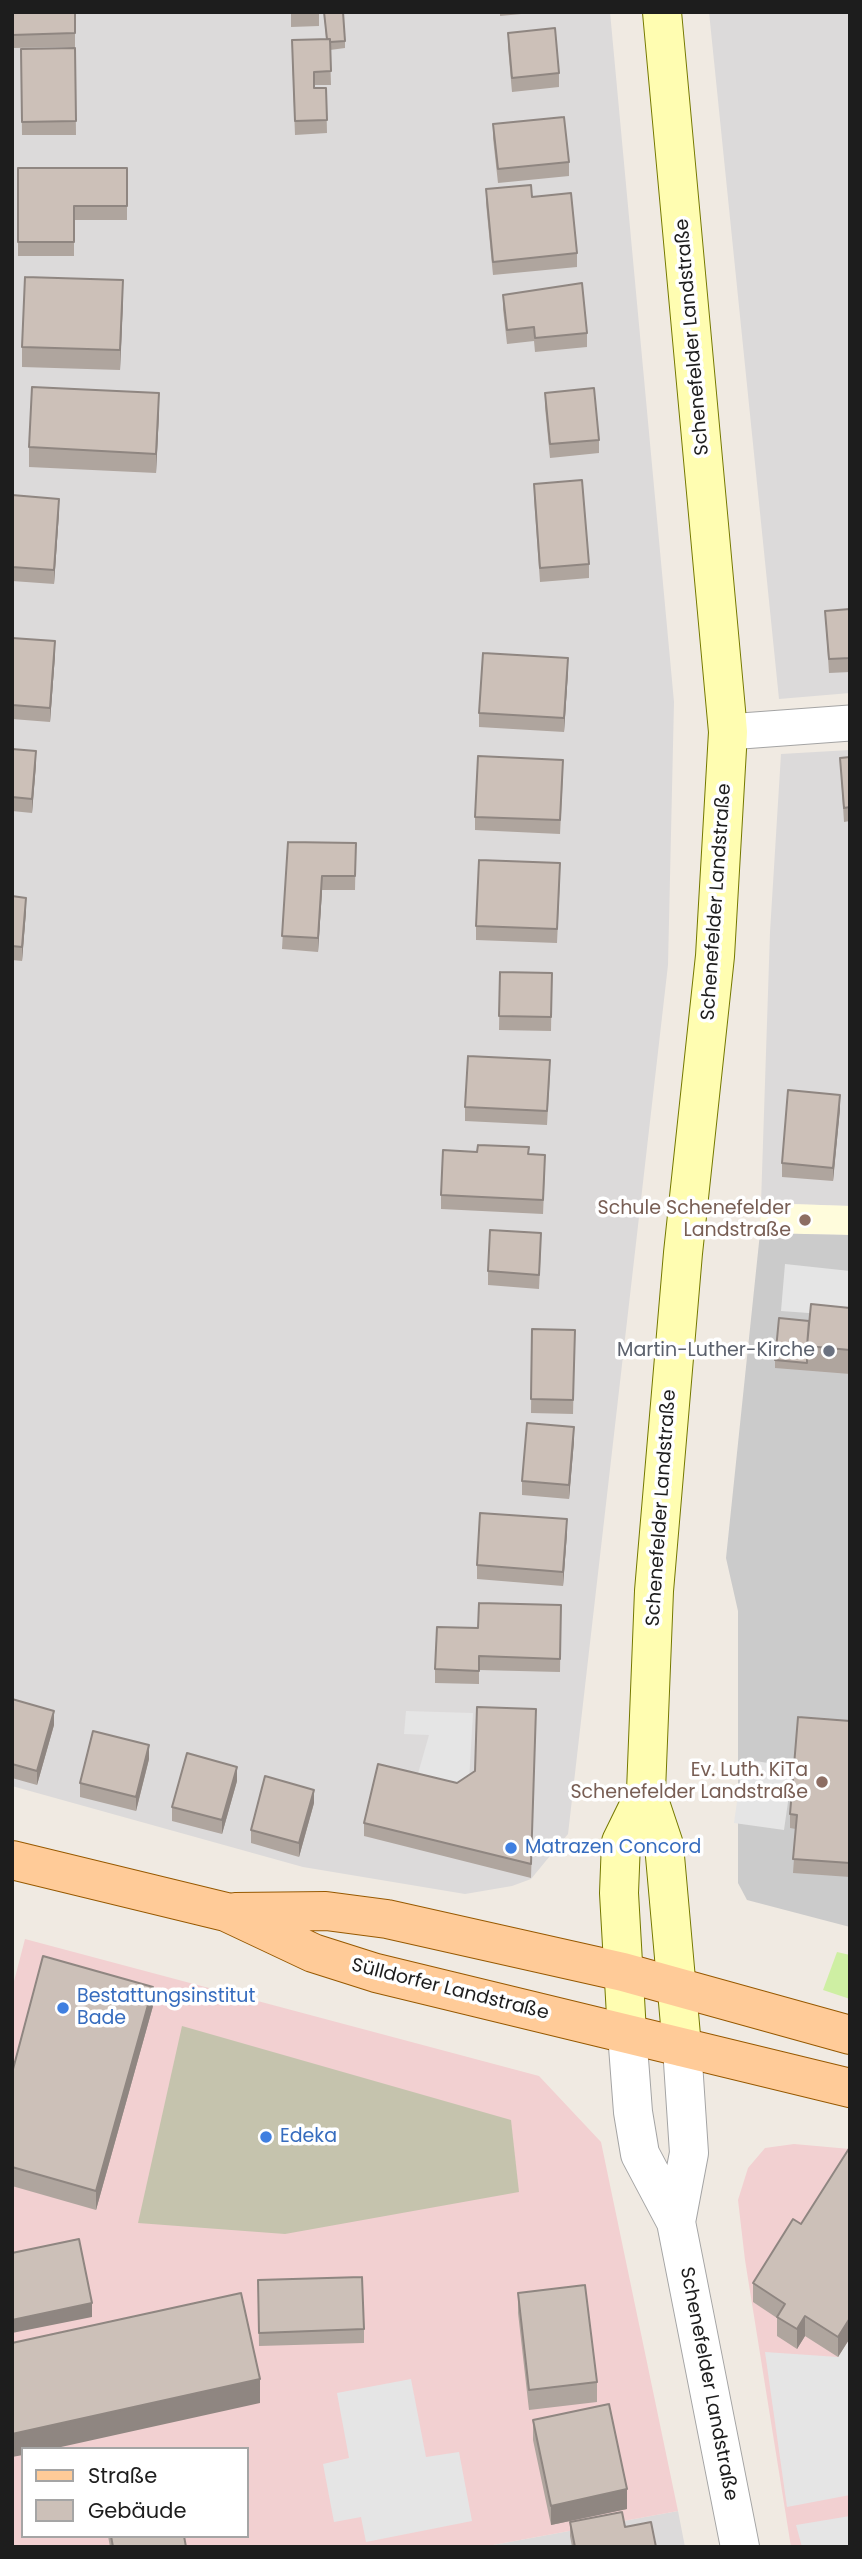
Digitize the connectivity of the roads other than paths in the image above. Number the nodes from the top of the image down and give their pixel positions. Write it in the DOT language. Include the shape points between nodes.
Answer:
graph roads {
  1 [pos="662,12"];
  2 [pos="850,723"];
  3 [pos="728,732"];
  4 [pos="646,1791"];
  5 [pos="12,1860"];
  6 [pos="226,1912"];
  7 [pos="622,1972"];
  8 [pos="675,1985"];
  9 [pos="627,2034"];
  10 [pos="850,2035"];
  11 [pos="682,2047"];
  12 [pos="850,2088"];
  13 [pos="676,2222"];
  14 [pos="740,2547"];
  1 -- 3 [label="main road, Schenefelder Landstraße"];
  2 -- 3 [label="street"];
  3 -- 4 [label="main road, Schenefelder Landstraße" via="715,956 654,1591"];
  4 -- 7 [label="main road, Schenefelder Landstraße" via="621,1842"];
  4 -- 8 [label="main road, Schenefelder Landstraße" via="664,1845"];
  5 -- 6 [label="main road, Sülldorfer Landstraße"];
  6 -- 7 [label="main road, Sülldorfer Landstraße" via="326,1911 387,1919"];
  6 -- 9 [label="main road, Sülldorfer Landstraße" via="313,1953 376,1973"];
  7 -- 8 [label="main road, Sülldorfer Landstraße"];
  7 -- 9 [label="main road, Schenefelder Landstraße"];
  8 -- 10 [label="main road, Sülldorfer Landstraße"];
  8 -- 11 [label="main road, Schenefelder Landstraße"];
  9 -- 11 [label="main road, Sülldorfer Landstraße"];
  9 -- 13 [label="street, Schenefelder Landstraße" via="640,2154"];
  11 -- 12 [label="main road, Sülldorfer Landstraße"];
  11 -- 13 [label="street, Schenefelder Landstraße" via="689,2153"];
  13 -- 14 [label="street, Schenefelder Landstraße"];
}
